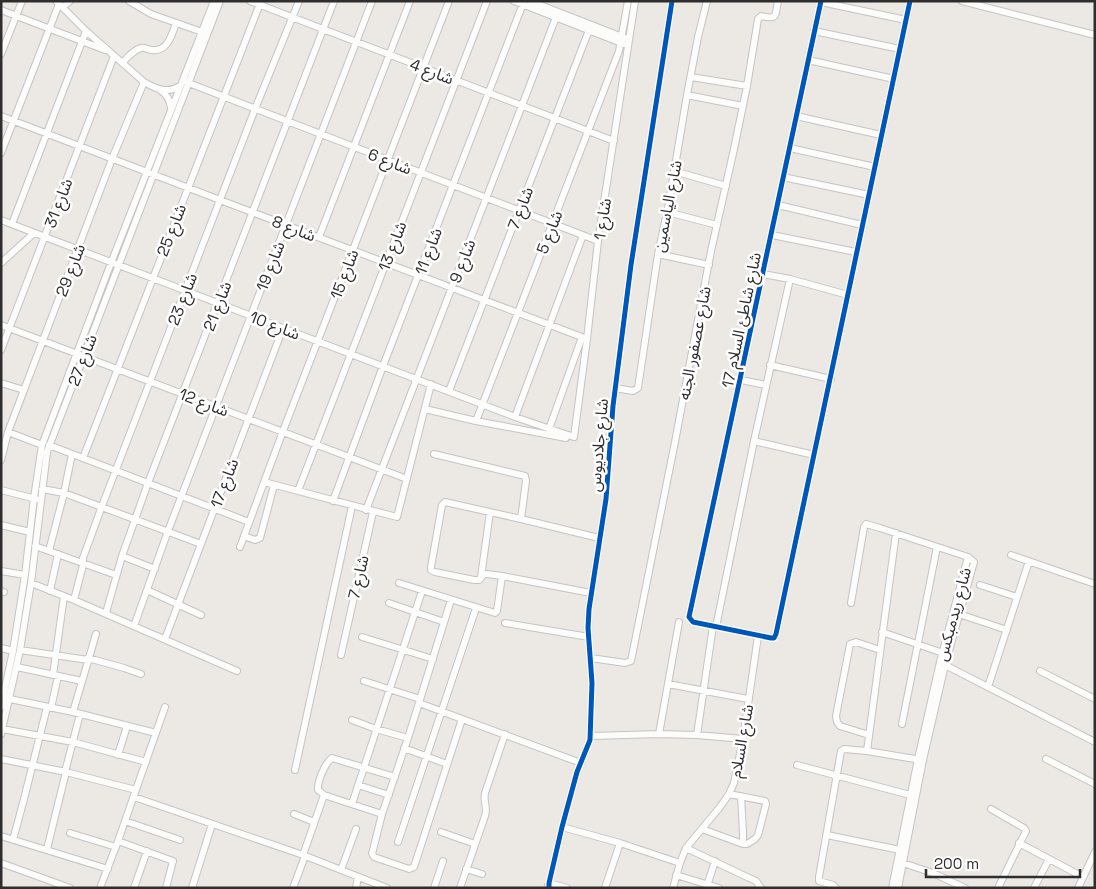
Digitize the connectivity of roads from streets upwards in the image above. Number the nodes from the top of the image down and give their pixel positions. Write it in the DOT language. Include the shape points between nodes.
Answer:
graph roads {
  1 [pos="22,1"];
  2 [pos="70,1"];
  3 [pos="129,1"];
  4 [pos="214,1"];
  5 [pos="220,1"];
  6 [pos="250,1"];
  7 [pos="299,1"];
  8 [pos="334,1"];
  9 [pos="372,1"];
  10 [pos="410,1"];
  11 [pos="449,1"];
  12 [pos="486,1"];
  13 [pos="514,1"];
  14 [pos="628,1"];
  15 [pos="635,1"];
  16 [pos="672,1"];
  17 [pos="706,1"];
  18 [pos="778,1"];
  19 [pos="821,1"];
  20 [pos="910,1"];
  21 [pos="962,1"];
  22 [pos="526,2"];
  23 [pos="260,3"];
  24 [pos="59,4"];
  25 [pos="1,10"];
  26 [pos="557,15"];
  27 [pos="16,16"];
  28 [pos="293,18"];
  29 [pos="906,20"];
  30 [pos="176,23"];
  31 [pos="590,27"];
  32 [pos="50,28"];
  33 [pos="86,30"];
  34 [pos="324,30"];
  35 [pos="814,31"];
  36 [pos="202,32"];
  37 [pos="1095,35"];
  38 [pos="82,41"];
  39 [pos="625,41"];
  40 [pos="356,42"];
  41 [pos="900,49"];
  42 [pos="1,54"];
  43 [pos="112,54"];
  44 [pos="390,55"];
  45 [pos="808,60"];
  46 [pos="122,63"];
  47 [pos="423,68"];
  48 [pos="691,77"];
  49 [pos="894,79"];
  50 [pos="456,81"];
  51 [pos="144,82"];
  52 [pos="184,83"];
  53 [pos="747,86"];
  54 [pos="158,90"];
  55 [pos="489,93"];
  56 [pos="688,95"];
  57 [pos="223,96"];
  58 [pos="522,106"];
  59 [pos="743,106"];
  60 [pos="171,108"];
  61 [pos="255,109"];
  62 [pos="1,116"];
  63 [pos="796,116"];
  64 [pos="555,119"];
  65 [pos="14,120"];
  66 [pos="288,121"];
  67 [pos="588,132"];
  68 [pos="47,133"];
  69 [pos="321,134"];
  70 [pos="882,135"];
  71 [pos="614,141"];
  72 [pos="80,146"];
  73 [pos="354,147"];
  74 [pos="790,148"];
  75 [pos="1,153"];
  76 [pos="112,159"];
  77 [pos="388,160"];
  78 [pos="875,167"];
  79 [pos="420,172"];
  80 [pos="674,172"];
  81 [pos="150,173"];
  82 [pos="784,178"];
  83 [pos="453,185"];
  84 [pos="726,186"];
  85 [pos="187,188"];
  86 [pos="868,195"];
  87 [pos="486,198"];
  88 [pos="220,200"];
  89 [pos="778,205"];
  90 [pos="519,210"];
  91 [pos="667,212"];
  92 [pos="253,213"];
  93 [pos="1,220"];
  94 [pos="552,223"];
  95 [pos="12,224"];
  96 [pos="286,225"];
  97 [pos="717,225"];
  98 [pos="862,225"];
  99 [pos="34,233"];
  100 [pos="583,235"];
  101 [pos="772,235"];
  102 [pos="45,237"];
  103 [pos="319,238"];
  104 [pos="598,241"];
  105 [pos="77,250"];
  106 [pos="353,250"];
  107 [pos="856,252"];
  108 [pos="658,254"];
  109 [pos="1,263"];
  110 [pos="111,263"];
  111 [pos="386,263"];
  112 [pos="709,264"];
  113 [pos="118,265"];
  114 [pos="763,274"];
  115 [pos="418,275"];
  116 [pos="152,278"];
  117 [pos="790,279"];
  118 [pos="451,288"];
  119 [pos="185,290"];
  120 [pos="848,295"];
  121 [pos="484,300"];
  122 [pos="218,303"];
  123 [pos="518,313"];
  124 [pos="252,316"];
  125 [pos="1,325"];
  126 [pos="549,325"];
  127 [pos="283,328"];
  128 [pos="10,329"];
  129 [pos="584,338"];
  130 [pos="43,341"];
  131 [pos="318,341"];
  132 [pos="1,350"];
  133 [pos="351,354"];
  134 [pos="80,355"];
  135 [pos="770,365"];
  136 [pos="383,366"];
  137 [pos="118,368"];
  138 [pos="416,378"];
  139 [pos="831,379"];
  140 [pos="740,380"];
  141 [pos="151,381"];
  142 [pos="1,383"];
  143 [pos="431,384"];
  144 [pos="766,384"];
  145 [pos="616,388"];
  146 [pos="24,390"];
  147 [pos="449,391"];
  148 [pos="183,394"];
  149 [pos="483,404"];
  150 [pos="216,406"];
  151 [pos="425,410"];
  152 [pos="515,417"];
  153 [pos="249,418"];
  154 [pos="476,421"];
  155 [pos="549,429"];
  156 [pos="283,431"];
  157 [pos="8,432"];
  158 [pos="574,437"];
  159 [pos="754,441"];
  160 [pos="316,444"];
  161 [pos="46,445"];
  162 [pos="72,454"];
  163 [pos="434,454"];
  164 [pos="814,455"];
  165 [pos="348,456"];
  166 [pos="83,458"];
  167 [pos="1,460"];
  168 [pos="382,469"];
  169 [pos="116,471"];
  170 [pos="407,479"];
  171 [pos="264,482"];
  172 [pos="148,484"];
  173 [pos="274,485"];
  174 [pos="42,489"];
  175 [pos="1,490"];
  176 [pos="298,491"];
  177 [pos="64,493"];
  178 [pos="182,496"];
  179 [pos="37,499"];
  180 [pos="332,501"];
  181 [pos="102,506"];
  182 [pos="352,506"];
  183 [pos="214,509"];
  184 [pos="369,511"];
  185 [pos="490,512"];
  186 [pos="521,518"];
  187 [pos="135,519"];
  188 [pos="249,522"];
  189 [pos="1,525"];
  190 [pos="168,531"];
  191 [pos="30,532"];
  192 [pos="896,533"];
  193 [pos="244,536"];
  194 [pos="599,538"];
  195 [pos="201,544"];
  196 [pos="36,546"];
  197 [pos="240,547"];
  198 [pos="937,547"];
  199 [pos="49,551"];
  200 [pos="58,554"];
  201 [pos="1011,555"];
  202 [pos="122,556"];
  203 [pos="968,557"];
  204 [pos="1029,561"];
  205 [pos="82,563"];
  206 [pos="155,569"];
  207 [pos="1,571"];
  208 [pos="25,575"];
  209 [pos="116,575"];
  210 [pos="502,576"];
  211 [pos="481,577"];
  212 [pos="31,583"];
  213 [pos="399,583"];
  214 [pos="1095,584"];
  215 [pos="980,585"];
  216 [pos="147,590"];
  217 [pos="50,591"];
  218 [pos="422,591"];
  219 [pos="591,593"];
  220 [pos="64,596"];
  221 [pos="1017,596"];
  222 [pos="74,600"];
  223 [pos="451,600"];
  224 [pos="389,603"];
  225 [pos="852,603"];
  226 [pos="178,604"];
  227 [pos="476,608"];
  228 [pos="414,612"];
  229 [pos="106,613"];
  230 [pos="201,614"];
  231 [pos="959,614"];
  232 [pos="444,622"];
  233 [pos="679,622"];
  234 [pos="505,624"];
  235 [pos="134,626"];
  236 [pos="715,626"];
  237 [pos="1007,630"];
  238 [pos="882,632"];
  239 [pos="96,634"];
  240 [pos="758,636"];
  241 [pos="362,637"];
  242 [pos="589,637"];
  243 [pos="165,639"];
  244 [pos="918,644"];
  245 [pos="1,648"];
  246 [pos="17,650"];
  247 [pos="402,650"];
  248 [pos="880,650"];
  249 [pos="943,652"];
  250 [pos="56,655"];
  251 [pos="340,655"];
  252 [pos="591,658"];
  253 [pos="88,659"];
  254 [pos="433,659"];
  255 [pos="945,666"];
  256 [pos="17,667"];
  257 [pos="238,671"];
  258 [pos="1040,671"];
  259 [pos="141,674"];
  260 [pos="55,675"];
  261 [pos="8,677"];
  262 [pos="82,681"];
  263 [pos="364,681"];
  264 [pos="668,684"];
  265 [pos="988,687"];
  266 [pos="389,689"];
  267 [pos="704,690"];
  268 [pos="10,699"];
  269 [pos="748,699"];
  270 [pos="1095,699"];
  271 [pos="419,701"];
  272 [pos="1,706"];
  273 [pos="49,707"];
  274 [pos="165,707"];
  275 [pos="441,711"];
  276 [pos="77,713"];
  277 [pos="462,719"];
  278 [pos="352,720"];
  279 [pos="902,724"];
  280 [pos="127,726"];
  281 [pos="376,729"];
  282 [pos="2,731"];
  283 [pos="156,733"];
  284 [pos="505,734"];
  285 [pos="659,734"];
  286 [pos="697,734"];
  287 [pos="869,735"];
  288 [pos="40,736"];
  289 [pos="591,736"];
  290 [pos="408,738"];
  291 [pos="743,738"];
  292 [pos="73,742"];
  293 [pos="1095,742"];
  294 [pos="404,748"];
  295 [pos="867,751"];
  296 [pos="118,755"];
  297 [pos="426,756"];
  298 [pos="1,759"];
  299 [pos="1046,759"];
  300 [pos="920,760"];
  301 [pos="146,762"];
  302 [pos="581,762"];
  303 [pos="447,764"];
  304 [pos="32,765"];
  305 [pos="797,765"];
  306 [pos="364,767"];
  307 [pos="295,770"];
  308 [pos="66,772"];
  309 [pos="837,776"];
  310 [pos="395,777"];
  311 [pos="1095,784"];
  312 [pos="358,785"];
  313 [pos="135,793"];
  314 [pos="324,794"];
  315 [pos="729,794"];
  316 [pos="389,795"];
  317 [pos="910,795"];
  318 [pos="741,796"];
  319 [pos="352,804"];
  320 [pos="991,808"];
  321 [pos="294,814"];
  322 [pos="382,814"];
  323 [pos="125,821"];
  324 [pos="314,822"];
  325 [pos="212,824"];
  326 [pos="562,827"];
  327 [pos="356,829"];
  328 [pos="702,829"];
  329 [pos="441,832"];
  330 [pos="70,833"];
  331 [pos="827,834"];
  332 [pos="3,836"];
  333 [pos="13,840"];
  334 [pos="180,840"];
  335 [pos="398,842"];
  336 [pos="620,843"];
  337 [pos="1,844"];
  338 [pos="117,844"];
  339 [pos="475,844"];
  340 [pos="742,844"];
  341 [pos="1019,844"];
  342 [pos="686,848"];
  343 [pos="47,849"];
  344 [pos="900,850"];
  345 [pos="147,851"];
  346 [pos="1095,852"];
  347 [pos="304,856"];
  348 [pos="1049,859"];
  349 [pos="715,861"];
  350 [pos="443,862"];
  351 [pos="1,863"];
  352 [pos="680,863"];
  353 [pos="904,863"];
  354 [pos="108,868"];
  355 [pos="466,869"];
  356 [pos="341,870"];
  357 [pos="482,874"];
  358 [pos="676,875"];
  359 [pos="358,877"];
  360 [pos="1083,877"];
  361 [pos="548,886"];
  362 [pos="707,886"];
  363 [pos="70,888"];
  364 [pos="100,888"];
  365 [pos="134,888"];
  366 [pos="166,888"];
  367 [pos="192,888"];
  368 [pos="293,888"];
  369 [pos="356,888"];
  370 [pos="387,888"];
  371 [pos="434,888"];
  372 [pos="460,888"];
  373 [pos="567,888"];
  374 [pos="605,888"];
  375 [pos="673,888"];
  376 [pos="719,888"];
  377 [pos="761,888"];
  378 [pos="836,888"];
  379 [pos="892,888"];
  380 [pos="898,888"];
  381 [pos="965,888"];
  382 [pos="998,888"];
  383 [pos="1034,888"];
  384 [pos="1078,888"];
  1 -- 27 [label="street"];
  2 -- 24 [label="street"];
  3 -- 30 [label="street"];
  4 -- 36 [label="street, شارع 27"];
  5 -- 52 [label="street, شارع 27"];
  6 -- 23 [label="street, شارع 4"];
  7 -- 28 [label="street, شارع 23"];
  8 -- 34 [label="street, شارع 21"];
  9 -- 40 [label="street, شارع 19"];
  10 -- 44 [label="street"];
  11 -- 47 [label="street, شارع 15"];
  12 -- 50 [label="street, شارع 13"];
  13 -- 22 [label="street"];
  14 -- 39 [label="street, شارع 1"];
  15 -- 39 [label="street, شارع 1"];
  16 -- 145 [label="street, شارع جلاديوس" via="631,265"];
  17 -- 48 [label="street, شارع الياسمين"];
  18 -- 53 [label="street, شارع عصفور الجنه" via="774,17 758,18"];
  19 -- 29 [label="street"];
  19 -- 35 [label="street, شارع شاطئ السلام 17"];
  20 -- 29 [label="street"];
  21 -- 37 [label="street"];
  22 -- 26 [label="street"];
  22 -- 55 [label="street, شارع 11"];
  23 -- 28 [label="street, شارع 4"];
  23 -- 57 [label="street, شارع 25"];
  24 -- 32 [label="street"];
  24 -- 33 [label="street"];
  25 -- 27 [label="street"];
  26 -- 31 [label="street"];
  26 -- 58 [label="street, شارع 9"];
  27 -- 32 [label="street"];
  27 -- 42 [label="street"];
  28 -- 34 [label="street, شارع 4"];
  28 -- 61 [label="street, شارع 23"];
  29 -- 41 [label="street"];
  30 -- 36 [label="street"];
  30 -- 46 [label="street" via="169,41 162,48 137,49"];
  31 -- 39 [label="street"];
  31 -- 64 [label="street, شارع 7"];
  32 -- 38 [label="street"];
  32 -- 65 [label="street"];
  33 -- 38 [label="street"];
  33 -- 43 [label="street"];
  34 -- 40 [label="street, شارع 4"];
  34 -- 66 [label="street, شارع 21"];
  35 -- 41 [label="street"];
  35 -- 45 [label="street, شارع شاطئ السلام 17"];
  36 -- 52 [label="street, شارع 27"];
  38 -- 43 [label="street"];
  38 -- 68 [label="street"];
  39 -- 67 [label="street, شارع 5"];
  39 -- 71 [label="street, شارع 1"];
  40 -- 44 [label="street, شارع 4"];
  40 -- 69 [label="street, شارع 19"];
  41 -- 49 [label="street"];
  43 -- 46 [label="street"];
  43 -- 72 [label="street, شارع 31"];
  44 -- 47 [label="street, شارع 4"];
  44 -- 73 [label="street"];
  45 -- 49 [label="street"];
  45 -- 63 [label="street, شارع شاطئ السلام 17"];
  46 -- 51 [label="street"];
  47 -- 50 [label="street, شارع 4"];
  47 -- 77 [label="street, شارع 15"];
  48 -- 53 [label="street"];
  48 -- 56 [label="street, شارع الياسمين"];
  49 -- 70 [label="street"];
  50 -- 55 [label="street, شارع 4"];
  50 -- 79 [label="street, شارع 13"];
  51 -- 54 [label="street"];
  51 -- 76 [label="street, شارع 29"];
  52 -- 54 [label="street" via="170,91"];
  52 -- 57 [label="street, شارع 6"];
  52 -- 60 [label="street, شارع 27"];
  52 -- 81 [label="street, شارع 27"];
  53 -- 59 [label="street, شارع عصفور الجنه"];
  54 -- 60 [label="street" via="168,97"];
  55 -- 58 [label="street, شارع 4"];
  55 -- 83 [label="street, شارع 11"];
  56 -- 59 [label="street"];
  56 -- 80 [label="street, شارع الياسمين"];
  57 -- 61 [label="street, شارع 6"];
  57 -- 85 [label="street, شارع 25"];
  58 -- 64 [label="street, شارع 4"];
  58 -- 87 [label="street, شارع 9"];
  59 -- 84 [label="street, شارع عصفور الجنه"];
  60 -- 81 [label="street, شارع 27"];
  61 -- 66 [label="street, شارع 6"];
  61 -- 88 [label="street, شارع 23"];
  62 -- 65 [label="street, شارع 8"];
  63 -- 70 [label="street"];
  63 -- 74 [label="street, شارع شاطئ السلام 17"];
  64 -- 67 [label="street, شارع 4"];
  64 -- 90 [label="street, شارع 7"];
  65 -- 68 [label="street, شارع 8"];
  65 -- 75 [label="street"];
  66 -- 69 [label="street, شارع 6"];
  66 -- 92 [label="street, شارع 21"];
  67 -- 71 [label="street, شارع 4"];
  67 -- 94 [label="street, شارع 5"];
  68 -- 72 [label="street, شارع 8"];
  68 -- 95 [label="street"];
  69 -- 73 [label="street, شارع 6"];
  69 -- 96 [label="street, شارع 19"];
  70 -- 78 [label="street"];
  71 -- 104 [label="street, شارع 1"];
  72 -- 76 [label="street, شارع 8"];
  72 -- 102 [label="street, شارع 31"];
  73 -- 77 [label="street, شارع 6"];
  73 -- 103 [label="street"];
  74 -- 78 [label="street"];
  74 -- 82 [label="street, شارع شاطئ السلام 17"];
  76 -- 81 [label="street, شارع 8"];
  76 -- 105 [label="street, شارع 29"];
  77 -- 79 [label="street, شارع 6"];
  77 -- 106 [label="street, شارع 15"];
  78 -- 86 [label="street"];
  79 -- 83 [label="street, شارع 6"];
  79 -- 111 [label="street, شارع 13"];
  80 -- 84 [label="street"];
  80 -- 91 [label="street, شارع الياسمين"];
  81 -- 85 [label="street, شارع 8"];
  81 -- 110 [label="street, شارع 27"];
  81 -- 113 [label="street, شارع 27"];
  82 -- 86 [label="street"];
  82 -- 89 [label="street, شارع شاطئ السلام 17"];
  83 -- 87 [label="street, شارع 6"];
  83 -- 115 [label="street, شارع 11"];
  84 -- 97 [label="street, شارع عصفور الجنه"];
  85 -- 88 [label="street, شارع 8"];
  85 -- 116 [label="street, شارع 25"];
  86 -- 98 [label="street"];
  87 -- 90 [label="street, شارع 6"];
  87 -- 118 [label="street, شارع 9"];
  88 -- 92 [label="street, شارع 8"];
  88 -- 119 [label="street, شارع 23"];
  89 -- 98 [label="street"];
  89 -- 101 [label="street, شارع شاطئ السلام 17"];
  90 -- 94 [label="street, شارع 6"];
  90 -- 121 [label="street, شارع 7"];
  91 -- 97 [label="street"];
  91 -- 108 [label="street, شارع الياسمين"];
  92 -- 96 [label="street, شارع 8"];
  92 -- 122 [label="street, شارع 21"];
  93 -- 95 [label="street, شارع 10"];
  94 -- 100 [label="street, شارع 6"];
  94 -- 123 [label="street, شارع 5"];
  95 -- 99 [label="street, شارع 10"];
  96 -- 103 [label="street, شارع 8"];
  96 -- 124 [label="street, شارع 19"];
  97 -- 112 [label="street, شارع عصفور الجنه"];
  98 -- 107 [label="street"];
  99 -- 102 [label="street, شارع 10"];
  99 -- 109 [label="street"];
  100 -- 104 [label="street, شارع 6"];
  100 -- 126 [label="street"];
  101 -- 107 [label="street"];
  101 -- 114 [label="street, شارع شاطئ السلام 17"];
  102 -- 105 [label="street, شارع 10"];
  102 -- 128 [label="street, شارع 31"];
  103 -- 106 [label="street, شارع 8"];
  104 -- 129 [label="street, شارع 1"];
  105 -- 110 [label="street, شارع 10"];
  105 -- 130 [label="street, شارع 29"];
  106 -- 111 [label="street, شارع 8"];
  106 -- 131 [label="street, شارع 15"];
  107 -- 120 [label="street"];
  108 -- 112 [label="street"];
  108 -- 145 [label="street, شارع الياسمين" via="638,388 633,391"];
  110 -- 113 [label="street, شارع 10"];
  110 -- 134 [label="street, شارع 27"];
  111 -- 115 [label="street, شارع 8"];
  111 -- 133 [label="street, شارع 13"];
  112 -- 252 [label="street, شارع عصفور الجنه" via="631,661"];
  113 -- 116 [label="street, شارع 10"];
  113 -- 134 [label="street, شارع 27"];
  114 -- 117 [label="street"];
  114 -- 140 [label="street, شارع شاطئ السلام 17"];
  115 -- 118 [label="street, شارع 8"];
  115 -- 136 [label="street, شارع 11"];
  116 -- 119 [label="street, شارع 10"];
  116 -- 137 [label="street, شارع 25"];
  117 -- 120 [label="street"];
  117 -- 135 [label="street"];
  118 -- 121 [label="street, شارع 8"];
  118 -- 138 [label="street, شارع 9"];
  119 -- 122 [label="street, شارع 10"];
  119 -- 141 [label="street, شارع 23"];
  120 -- 139 [label="street"];
  121 -- 123 [label="street, شارع 8"];
  121 -- 147 [label="street, شارع 7"];
  122 -- 124 [label="street, شارع 10"];
  122 -- 148 [label="street, شارع 21"];
  123 -- 126 [label="street, شارع 8"];
  123 -- 149 [label="street, شارع 5"];
  124 -- 127 [label="street, شارع 10"];
  124 -- 150 [label="street, شارع 19"];
  125 -- 128 [label="street, شارع 12"];
  126 -- 129 [label="street, شارع 8"];
  126 -- 152 [label="street"];
  127 -- 131 [label="street, شارع 10"];
  127 -- 153 [label="street, شارع 17"];
  128 -- 130 [label="street, شارع 12"];
  128 -- 132 [label="street, شارع 31"];
  129 -- 155 [label="street"];
  129 -- 158 [label="street, شارع 1"];
  130 -- 134 [label="street, شارع 12"];
  130 -- 146 [label="street, شارع 29"];
  131 -- 133 [label="street, شارع 10"];
  131 -- 156 [label="street, شارع 15"];
  133 -- 136 [label="street, شارع 10"];
  133 -- 160 [label="street, شارع 13"];
  134 -- 137 [label="street, شارع 12"];
  134 -- 161 [label="street, شارع 27"];
  135 -- 139 [label="street"];
  135 -- 144 [label="street"];
  136 -- 138 [label="street, شارع 10"];
  136 -- 165 [label="street, شارع 11"];
  137 -- 141 [label="street, شارع 12"];
  137 -- 166 [label="street, شارع 25"];
  138 -- 143 [label="street, شارع 10"];
  138 -- 168 [label="street, شارع 9"];
  139 -- 164 [label="street"];
  140 -- 144 [label="street"];
  140 -- 236 [label="street, شارع شاطئ السلام 17" via="689,617 693,622"];
  141 -- 148 [label="street, شارع 12"];
  141 -- 169 [label="street, شارع 23"];
  142 -- 146 [label="street"];
  143 -- 147 [label="street, شارع 10"];
  143 -- 151 [label="street"];
  144 -- 159 [label="street"];
  145 -- 194 [label="street, شارع جلاديوس" via="606,499"];
  146 -- 157 [label="street, شارع 29"];
  147 -- 149 [label="street, شارع 10"];
  148 -- 150 [label="street, شارع 12"];
  148 -- 172 [label="street, شارع 21"];
  149 -- 152 [label="street, شارع 10"];
  149 -- 154 [label="street, شارع 5"];
  150 -- 153 [label="street, شارع 12"];
  150 -- 178 [label="street, شارع 19"];
  151 -- 154 [label="street"];
  151 -- 170 [label="street"];
  152 -- 155 [label="street, شارع 10"];
  153 -- 156 [label="street, شارع 12"];
  153 -- 183 [label="street, شارع 17"];
  154 -- 158 [label="street" via="570,439"];
  155 -- 158 [label="street, شارع 10"];
  156 -- 160 [label="street, شارع 12"];
  156 -- 171 [label="street, شارع 15"];
  157 -- 161 [label="street"];
  157 -- 167 [label="street, شارع 29"];
  159 -- 164 [label="street"];
  159 -- 236 [label="street"];
  160 -- 165 [label="street, شارع 12"];
  160 -- 176 [label="street, شارع 13"];
  161 -- 162 [label="street"];
  161 -- 174 [label="street, شارع 27"];
  161 -- 179 [label="street, شارع 27"];
  162 -- 166 [label="street"];
  162 -- 177 [label="street"];
  163 -- 186 [label="street" via="526,477"];
  164 -- 240 [label="street" via="776,635 774,638"];
  165 -- 168 [label="street, شارع 12"];
  165 -- 180 [label="street, شارع 11"];
  166 -- 169 [label="street"];
  168 -- 170 [label="street, شارع 12"];
  168 -- 184 [label="street, شارع 9"];
  169 -- 172 [label="street"];
  169 -- 181 [label="street, شارع 23"];
  170 -- 184 [label="street" via="397,517"];
  171 -- 173 [label="street"];
  171 -- 188 [label="street, شارع 15"];
  172 -- 178 [label="street"];
  172 -- 187 [label="street, شارع 21"];
  173 -- 176 [label="street"];
  173 -- 193 [label="street" via="260,538 253,540"];
  174 -- 177 [label="street"];
  174 -- 179 [label="street, شارع 27"];
  175 -- 179 [label="street"];
  176 -- 180 [label="street"];
  177 -- 181 [label="street"];
  177 -- 199 [label="street"];
  178 -- 183 [label="street"];
  178 -- 190 [label="street, شارع 19"];
  179 -- 191 [label="street, شارع 27"];
  179 -- 196 [label="street, شارع 27"];
  180 -- 182 [label="street"];
  181 -- 187 [label="street"];
  181 -- 205 [label="street, شارع 23"];
  182 -- 184 [label="street"];
  182 -- 307 [label="street"];
  183 -- 188 [label="street"];
  183 -- 195 [label="street, شارع 17"];
  184 -- 251 [label="street, شارع 7"];
  185 -- 186 [label="street"];
  185 -- 211 [label="street"];
  185 -- 211 [label="street" via="443,503 431,567 435,572 477,580"];
  186 -- 194 [label="street"];
  187 -- 190 [label="street"];
  187 -- 202 [label="street, شارع 21"];
  188 -- 193 [label="street, شارع 15"];
  189 -- 191 [label="street"];
  190 -- 195 [label="street"];
  190 -- 206 [label="street, شارع 19"];
  191 -- 208 [label="street, شارع 27"];
  192 -- 198 [label="street"];
  192 -- 225 [label="street" via="865,525"];
  192 -- 238 [label="street"];
  193 -- 197 [label="street, شارع 15"];
  194 -- 219 [label="street, شارع جلاديوس"];
  195 -- 226 [label="street, شارع 17"];
  196 -- 199 [label="street"];
  196 -- 212 [label="street, شارع 27"];
  198 -- 203 [label="street"];
  198 -- 244 [label="street"];
  199 -- 200 [label="street"];
  200 -- 205 [label="street"];
  200 -- 217 [label="street"];
  201 -- 204 [label="street"];
  202 -- 206 [label="street"];
  202 -- 209 [label="street, شارع 21"];
  203 -- 231 [label="street, شارع ريدمبكس" via="974,565"];
  203 -- 249 [label="street, شارع ريدمبكس"];
  204 -- 214 [label="street"];
  204 -- 221 [label="street"];
  205 -- 209 [label="street"];
  205 -- 222 [label="street, شارع 23"];
  206 -- 216 [label="street, شارع 19"];
  207 -- 208 [label="street"];
  208 -- 246 [label="street, شارع 27"];
  209 -- 229 [label="street, شارع 21"];
  210 -- 211 [label="street" via="484,574"];
  210 -- 219 [label="street"];
  210 -- 227 [label="street" via="497,611"];
  212 -- 217 [label="street"];
  212 -- 246 [label="street, شارع 27"];
  213 -- 218 [label="street"];
  215 -- 221 [label="street"];
  216 -- 226 [label="street"];
  216 -- 235 [label="street, شارع 19"];
  217 -- 220 [label="street"];
  218 -- 223 [label="street"];
  218 -- 228 [label="street"];
  219 -- 242 [label="street, شارع جلاديوس"];
  220 -- 222 [label="street"];
  220 -- 250 [label="street"];
  221 -- 237 [label="street"];
  222 -- 229 [label="street"];
  223 -- 227 [label="street"];
  223 -- 232 [label="street"];
  224 -- 228 [label="street"];
  226 -- 230 [label="street"];
  226 -- 243 [label="street, شارع 17"];
  227 -- 275 [label="street"];
  228 -- 232 [label="street"];
  228 -- 247 [label="street"];
  229 -- 235 [label="street"];
  231 -- 237 [label="street"];
  231 -- 255 [label="street, شارع ريدمبكس"];
  232 -- 254 [label="street"];
  233 -- 264 [label="street"];
  234 -- 242 [label="street"];
  235 -- 243 [label="street"];
  236 -- 240 [label="street"];
  236 -- 267 [label="street"];
  237 -- 265 [label="street"];
  238 -- 244 [label="street"];
  238 -- 248 [label="street"];
  239 -- 253 [label="street"];
  240 -- 269 [label="street, شارع السلام"];
  241 -- 247 [label="street"];
  242 -- 252 [label="street, شارع جلاديوس"];
  243 -- 257 [label="street"];
  244 -- 249 [label="street"];
  244 -- 279 [label="street"];
  245 -- 246 [label="street"];
  246 -- 250 [label="street"];
  246 -- 256 [label="street, شارع 27"];
  246 -- 261 [label="street, شارع 27"];
  247 -- 254 [label="street"];
  247 -- 266 [label="street"];
  248 -- 287 [label="street"];
  248 -- 287 [label="street" via="856,642 850,644 836,716 840,726"];
  249 -- 300 [label="street, شارع ريدمبكس"];
  250 -- 253 [label="street"];
  250 -- 260 [label="street"];
  252 -- 289 [label="street, شارع جلاديوس"];
  253 -- 259 [label="street"];
  253 -- 262 [label="street"];
  254 -- 271 [label="street"];
  255 -- 265 [label="street"];
  255 -- 300 [label="street, شارع ريدمبكس"];
  256 -- 260 [label="street"];
  256 -- 261 [label="street, شارع 27"];
  258 -- 270 [label="street"];
  260 -- 262 [label="street"];
  260 -- 273 [label="street"];
  261 -- 268 [label="street, شارع 27"];
  261 -- 272 [label="street, شارع 27"];
  262 -- 276 [label="street"];
  263 -- 266 [label="street"];
  264 -- 267 [label="street"];
  264 -- 285 [label="street"];
  265 -- 293 [label="street"];
  266 -- 271 [label="street"];
  266 -- 281 [label="street"];
  267 -- 269 [label="street"];
  267 -- 286 [label="street"];
  268 -- 273 [label="street"];
  268 -- 282 [label="street, شارع 27"];
  269 -- 291 [label="street, شارع السلام"];
  271 -- 275 [label="street"];
  271 -- 290 [label="street"];
  273 -- 276 [label="street"];
  273 -- 288 [label="street"];
  274 -- 283 [label="street"];
  275 -- 277 [label="street"];
  275 -- 297 [label="street"];
  276 -- 280 [label="street"];
  276 -- 292 [label="street"];
  277 -- 284 [label="street"];
  277 -- 303 [label="street"];
  278 -- 281 [label="street"];
  280 -- 283 [label="street"];
  280 -- 296 [label="street"];
  281 -- 290 [label="street"];
  281 -- 306 [label="street"];
  282 -- 288 [label="street"];
  283 -- 301 [label="street"];
  284 -- 302 [label="street"];
  284 -- 339 [label="street" via="485,793 486,811"];
  285 -- 286 [label="street"];
  285 -- 289 [label="street"];
  286 -- 291 [label="street"];
  287 -- 295 [label="street"];
  288 -- 292 [label="street"];
  288 -- 304 [label="street"];
  289 -- 302 [label="street, شارع جلاديوس"];
  290 -- 294 [label="street"];
  291 -- 315 [label="street, شارع السلام"];
  292 -- 296 [label="street"];
  292 -- 308 [label="street"];
  294 -- 297 [label="street"];
  294 -- 310 [label="street"];
  295 -- 300 [label="street"];
  295 -- 309 [label="street" via="842,750"];
  296 -- 301 [label="street"];
  297 -- 303 [label="street"];
  297 -- 335 [label="street"];
  298 -- 304 [label="street"];
  299 -- 311 [label="street"];
  300 -- 317 [label="street, شارع ريدمبكس"];
  300 -- 353 [label="street, شارع ريدمبكس"];
  301 -- 313 [label="street"];
  302 -- 326 [label="street, شارع جلاديوس"];
  303 -- 322 [label="street" via="416,864 412,868 373,855"];
  304 -- 308 [label="street"];
  304 -- 333 [label="street"];
  305 -- 309 [label="street"];
  306 -- 310 [label="street"];
  306 -- 312 [label="street"];
  306 -- 314 [label="street" via="330,758 317,788"];
  308 -- 313 [label="street"];
  308 -- 343 [label="street"];
  309 -- 317 [label="street"];
  309 -- 331 [label="street"];
  310 -- 316 [label="street"];
  312 -- 316 [label="street"];
  312 -- 319 [label="street"];
  313 -- 323 [label="street"];
  313 -- 325 [label="street"];
  314 -- 319 [label="street"];
  314 -- 324 [label="street"];
  315 -- 318 [label="street"];
  315 -- 328 [label="street, شارع السلام"];
  316 -- 322 [label="street"];
  317 -- 344 [label="street, شارع ريدمبكس"];
  318 -- 340 [label="street"];
  318 -- 340 [label="street" via="766,803 758,835 751,842"];
  319 -- 322 [label="street"];
  320 -- 341 [label="street" via="1025,829"];
  321 -- 324 [label="street"];
  323 -- 334 [label="street"];
  323 -- 338 [label="street"];
  324 -- 347 [label="street"];
  325 -- 347 [label="street"];
  325 -- 367 [label="street"];
  326 -- 336 [label="street"];
  326 -- 361 [label="street, شارع جلاديوس"];
  327 -- 356 [label="street"];
  328 -- 340 [label="street"];
  328 -- 342 [label="street, شارع السلام"];
  329 -- 339 [label="street"];
  330 -- 338 [label="street"];
  331 -- 344 [label="street"];
  331 -- 378 [label="street" via="819,881"];
  332 -- 333 [label="street"];
  332 -- 337 [label="street"];
  333 -- 343 [label="street"];
  336 -- 352 [label="street"];
  336 -- 374 [label="street"];
  338 -- 345 [label="street"];
  338 -- 354 [label="street"];
  339 -- 355 [label="street"];
  341 -- 348 [label="street"];
  341 -- 382 [label="street"];
  342 -- 349 [label="street"];
  342 -- 352 [label="street, شارع السلام"];
  343 -- 354 [label="street"];
  344 -- 379 [label="street, شارع ريدمبكس"];
  345 -- 365 [label="street"];
  345 -- 366 [label="street" via="174,862"];
  346 -- 360 [label="street"];
  347 -- 356 [label="street"];
  347 -- 368 [label="street"];
  348 -- 360 [label="street"];
  348 -- 383 [label="street"];
  349 -- 362 [label="street"];
  349 -- 377 [label="street" via="756,882"];
  350 -- 371 [label="street"];
  351 -- 363 [label="street"];
  352 -- 358 [label="street, شارع السلام"];
  353 -- 380 [label="street, شارع ريدمبكس"];
  353 -- 381 [label="street"];
  354 -- 364 [label="street"];
  355 -- 357 [label="street"];
  355 -- 372 [label="street"];
  356 -- 359 [label="street"];
  358 -- 362 [label="street"];
  358 -- 375 [label="street, شارع السلام"];
  359 -- 369 [label="street"];
  359 -- 370 [label="street"];
  360 -- 384 [label="street"];
  361 -- 373 [label="street"];
  362 -- 376 [label="street"];
}
